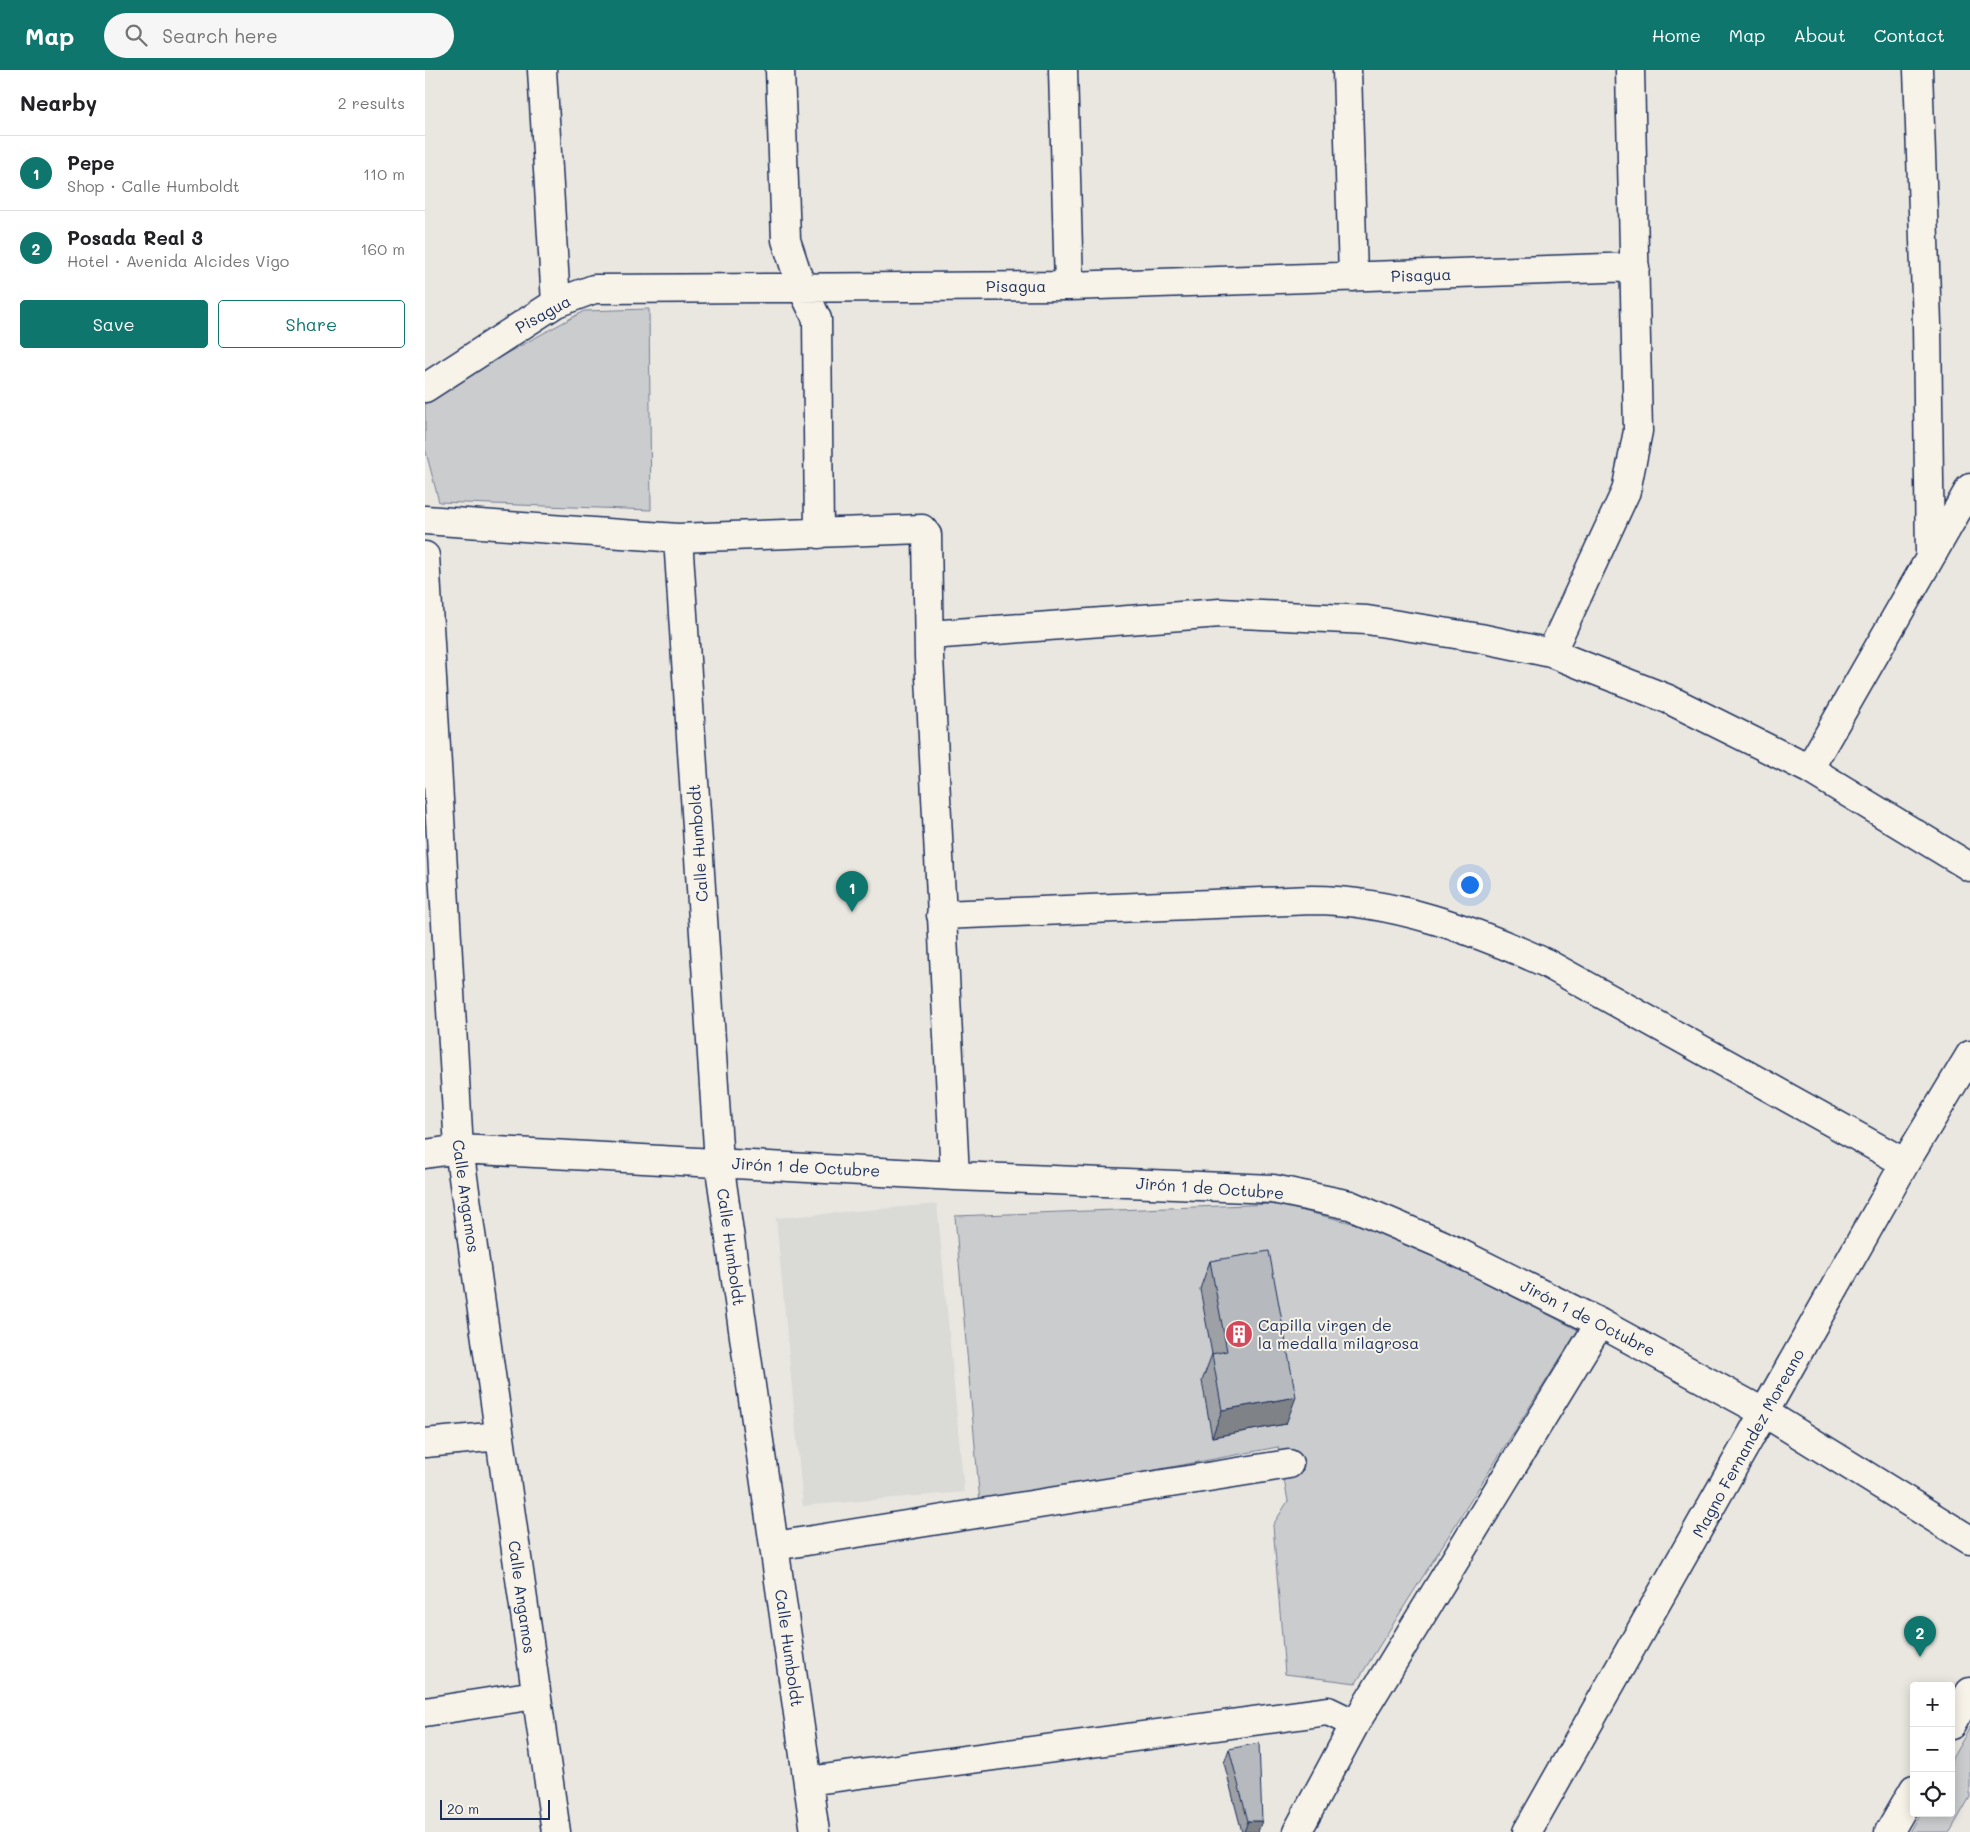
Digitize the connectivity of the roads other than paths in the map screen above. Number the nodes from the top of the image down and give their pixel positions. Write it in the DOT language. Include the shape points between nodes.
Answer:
graph roads {
  1 [pos="542,70"];
  2 [pos="780,70"];
  3 [pos="1063,70"];
  4 [pos="1347,70"];
  5 [pos="1630,70"];
  6 [pos="1918,70"];
  7 [pos="1635,267"];
  8 [pos="1353,277"];
  9 [pos="801,286"];
  10 [pos="1069,286"];
  11 [pos="556,303"];
  12 [pos="425,388"];
  13 [pos="1970,488"];
  14 [pos="425,520"];
  15 [pos="819,534"];
  16 [pos="677,538"];
  17 [pos="425,556"];
  18 [pos="1930,557"];
  19 [pos="931,635"];
  20 [pos="1551,653"];
  21 [pos="1809,769"];
  22 [pos="1970,867"];
  23 [pos="941,915"];
  24 [pos="1970,1055"];
  25 [pos="459,1149"];
  26 [pos="425,1154"];
  27 [pos="719,1162"];
  28 [pos="1905,1162"];
  29 [pos="955,1176"];
  30 [pos="1600,1323"];
  31 [pos="1765,1413"];
  32 [pos="500,1436"];
  33 [pos="425,1443"];
  34 [pos="1289,1464"];
  35 [pos="1970,1540"];
  36 [pos="775,1546"];
  37 [pos="1970,1692"];
  38 [pos="535,1695"];
  39 [pos="425,1712"];
  40 [pos="1955,1718"];
  41 [pos="1355,1724"];
  42 [pos="808,1781"];
  43 [pos="1910,1796"];
  44 [pos="556,1832"];
  45 [pos="815,1832"];
  46 [pos="1297,1832"];
  47 [pos="1527,1832"];
  48 [pos="1889,1832"];
  1 -- 11 [label="street"];
  2 -- 9 [label="street" via="785,231"];
  3 -- 10 [label="street"];
  4 -- 8 [label="street"];
  5 -- 7 [label="street"];
  6 -- 18 [label="street" via="1927,324"];
  7 -- 8 [label="street, Pisagua"];
  7 -- 20 [label="street" via="1638,431 1634,462 1626,491"];
  8 -- 10 [label="street, Pisagua"];
  9 -- 10 [label="street, Pisagua"];
  9 -- 11 [label="street, Pisagua" via="594,289"];
  9 -- 15 [label="street" via="817,319"];
  11 -- 12 [label="street, Pisagua"];
  13 -- 18 [label="street"];
  14 -- 16 [label="street"];
  15 -- 16 [label="street"];
  15 -- 19 [label="street" via="922,529 927,535"];
  16 -- 27 [label="street, Calle Humboldt"];
  17 -- 25 [label="street, Calle Angamos"];
  18 -- 21 [label="street"];
  19 -- 20 [label="street" via="1230,614 1367,620"];
  19 -- 23 [label="street" via="929,656"];
  20 -- 21 [label="street" via="1668,699"];
  21 -- 22 [label="street"];
  23 -- 28 [label="street" via="1323,900 1358,903 1430,918 1500,942 1546,963"];
  23 -- 29 [label="street"];
  24 -- 28 [label="street, Magno Fernandez Moreano"];
  25 -- 26 [label="street, Jirón 1 de Octubre"];
  25 -- 27 [label="street, Jirón 1 de Octubre"];
  25 -- 32 [label="street, Calle Angamos"];
  27 -- 29 [label="street, Jirón 1 de Octubre"];
  27 -- 36 [label="street, Calle Humboldt"];
  28 -- 31 [label="street, Magno Fernandez Moreano"];
  29 -- 30 [label="street, Jirón 1 de Octubre" via="1273,1189 1350,1205 1441,1244"];
  30 -- 31 [label="street, Jirón 1 de Octubre"];
  30 -- 41 [label="street"];
  31 -- 35 [label="street, Jirón 1 de Octubre"];
  31 -- 47 [label="street, Magno Fernandez Moreano"];
  32 -- 33 [label="street"];
  32 -- 38 [label="street, Calle Angamos"];
  34 -- 36 [label="street"];
  36 -- 42 [label="street, Calle Humboldt"];
  37 -- 40 [label="street"];
  38 -- 39 [label="street"];
  38 -- 44 [label="street, Calle Angamos"];
  41 -- 42 [label="street" via="1328,1711"];
  41 -- 46 [label="street"];
  42 -- 45 [label="street, Calle Humboldt"];
  43 -- 48 [label="street"];
}
